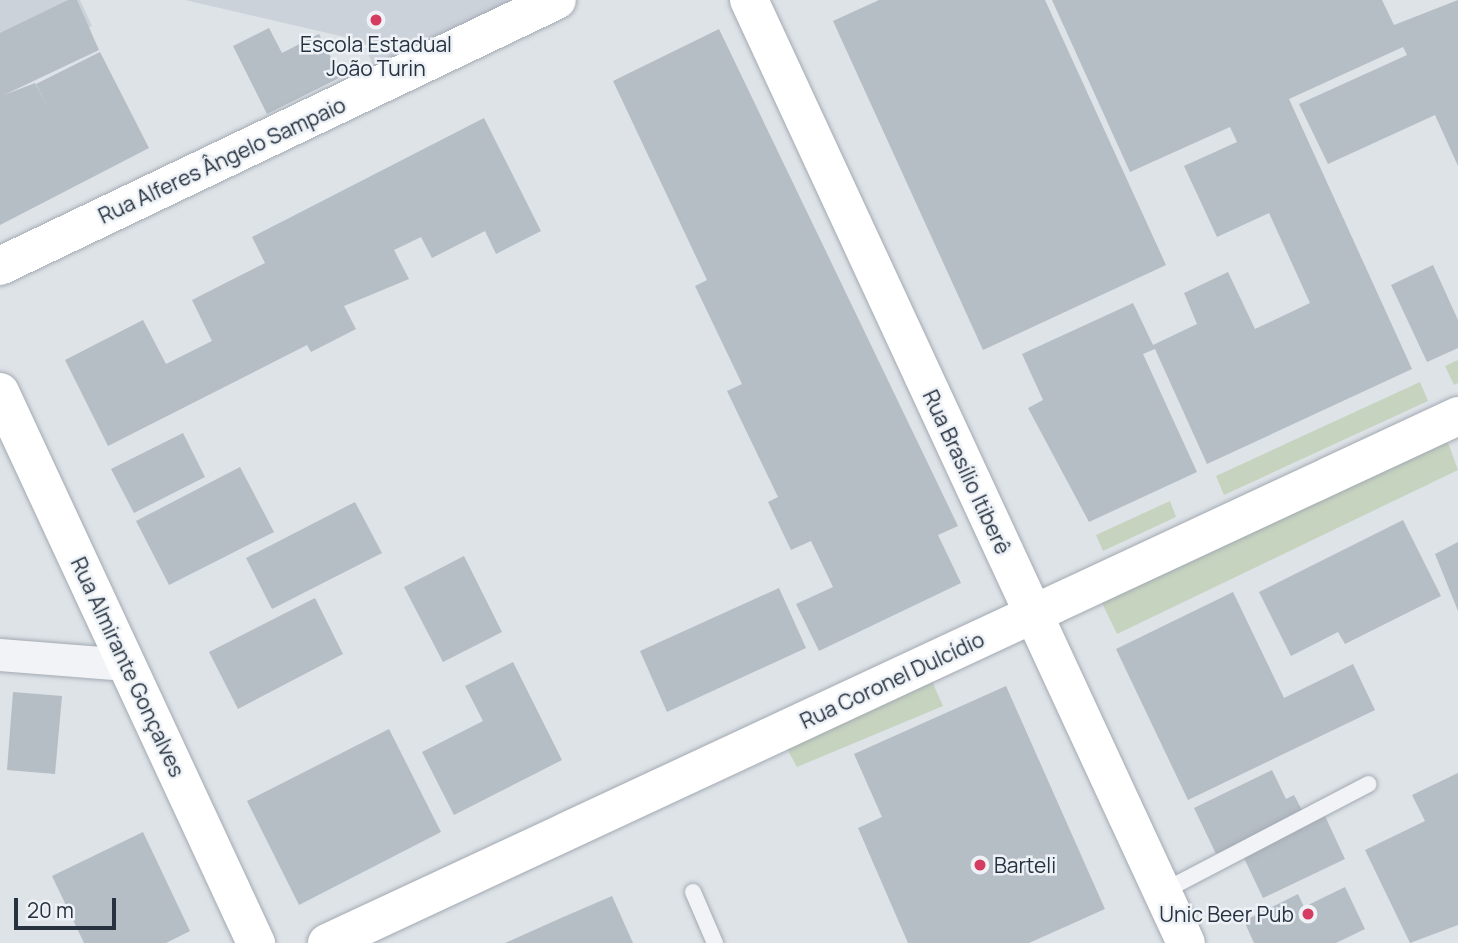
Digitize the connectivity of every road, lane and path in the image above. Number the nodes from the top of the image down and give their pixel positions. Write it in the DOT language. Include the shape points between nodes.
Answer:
graph roads {
  1 [pos="557,0"];
  2 [pos="749,0"];
  3 [pos="0,266"];
  4 [pos="0,392"];
  5 [pos="1458,416"];
  6 [pos="1034,614"];
  7 [pos="0,655"];
  8 [pos="127,665"];
  9 [pos="1369,784"];
  10 [pos="693,892"];
  11 [pos="1162,892"];
  12 [pos="256,943"];
  13 [pos="327,943"];
  14 [pos="715,943"];
  15 [pos="1186,943"];
  1 -- 3 [label="street, Rua Alferes Ângelo Sampaio"];
  2 -- 6 [label="street, Rua Brasílio Itiberê"];
  4 -- 8 [label="street, Rua Almirante Gonçalves"];
  5 -- 6 [label="street, Rua Coronel Dulcídio"];
  6 -- 11 [label="street, Rua Brasílio Itiberê"];
  6 -- 13 [label="street, Rua Coronel Dulcídio"];
  7 -- 8 [label="street"];
  8 -- 12 [label="street, Rua Almirante Gonçalves"];
  9 -- 11 [label="lane"];
  10 -- 14 [label="lane"];
  11 -- 15 [label="street, Rua Brasílio Itiberê"];
}
